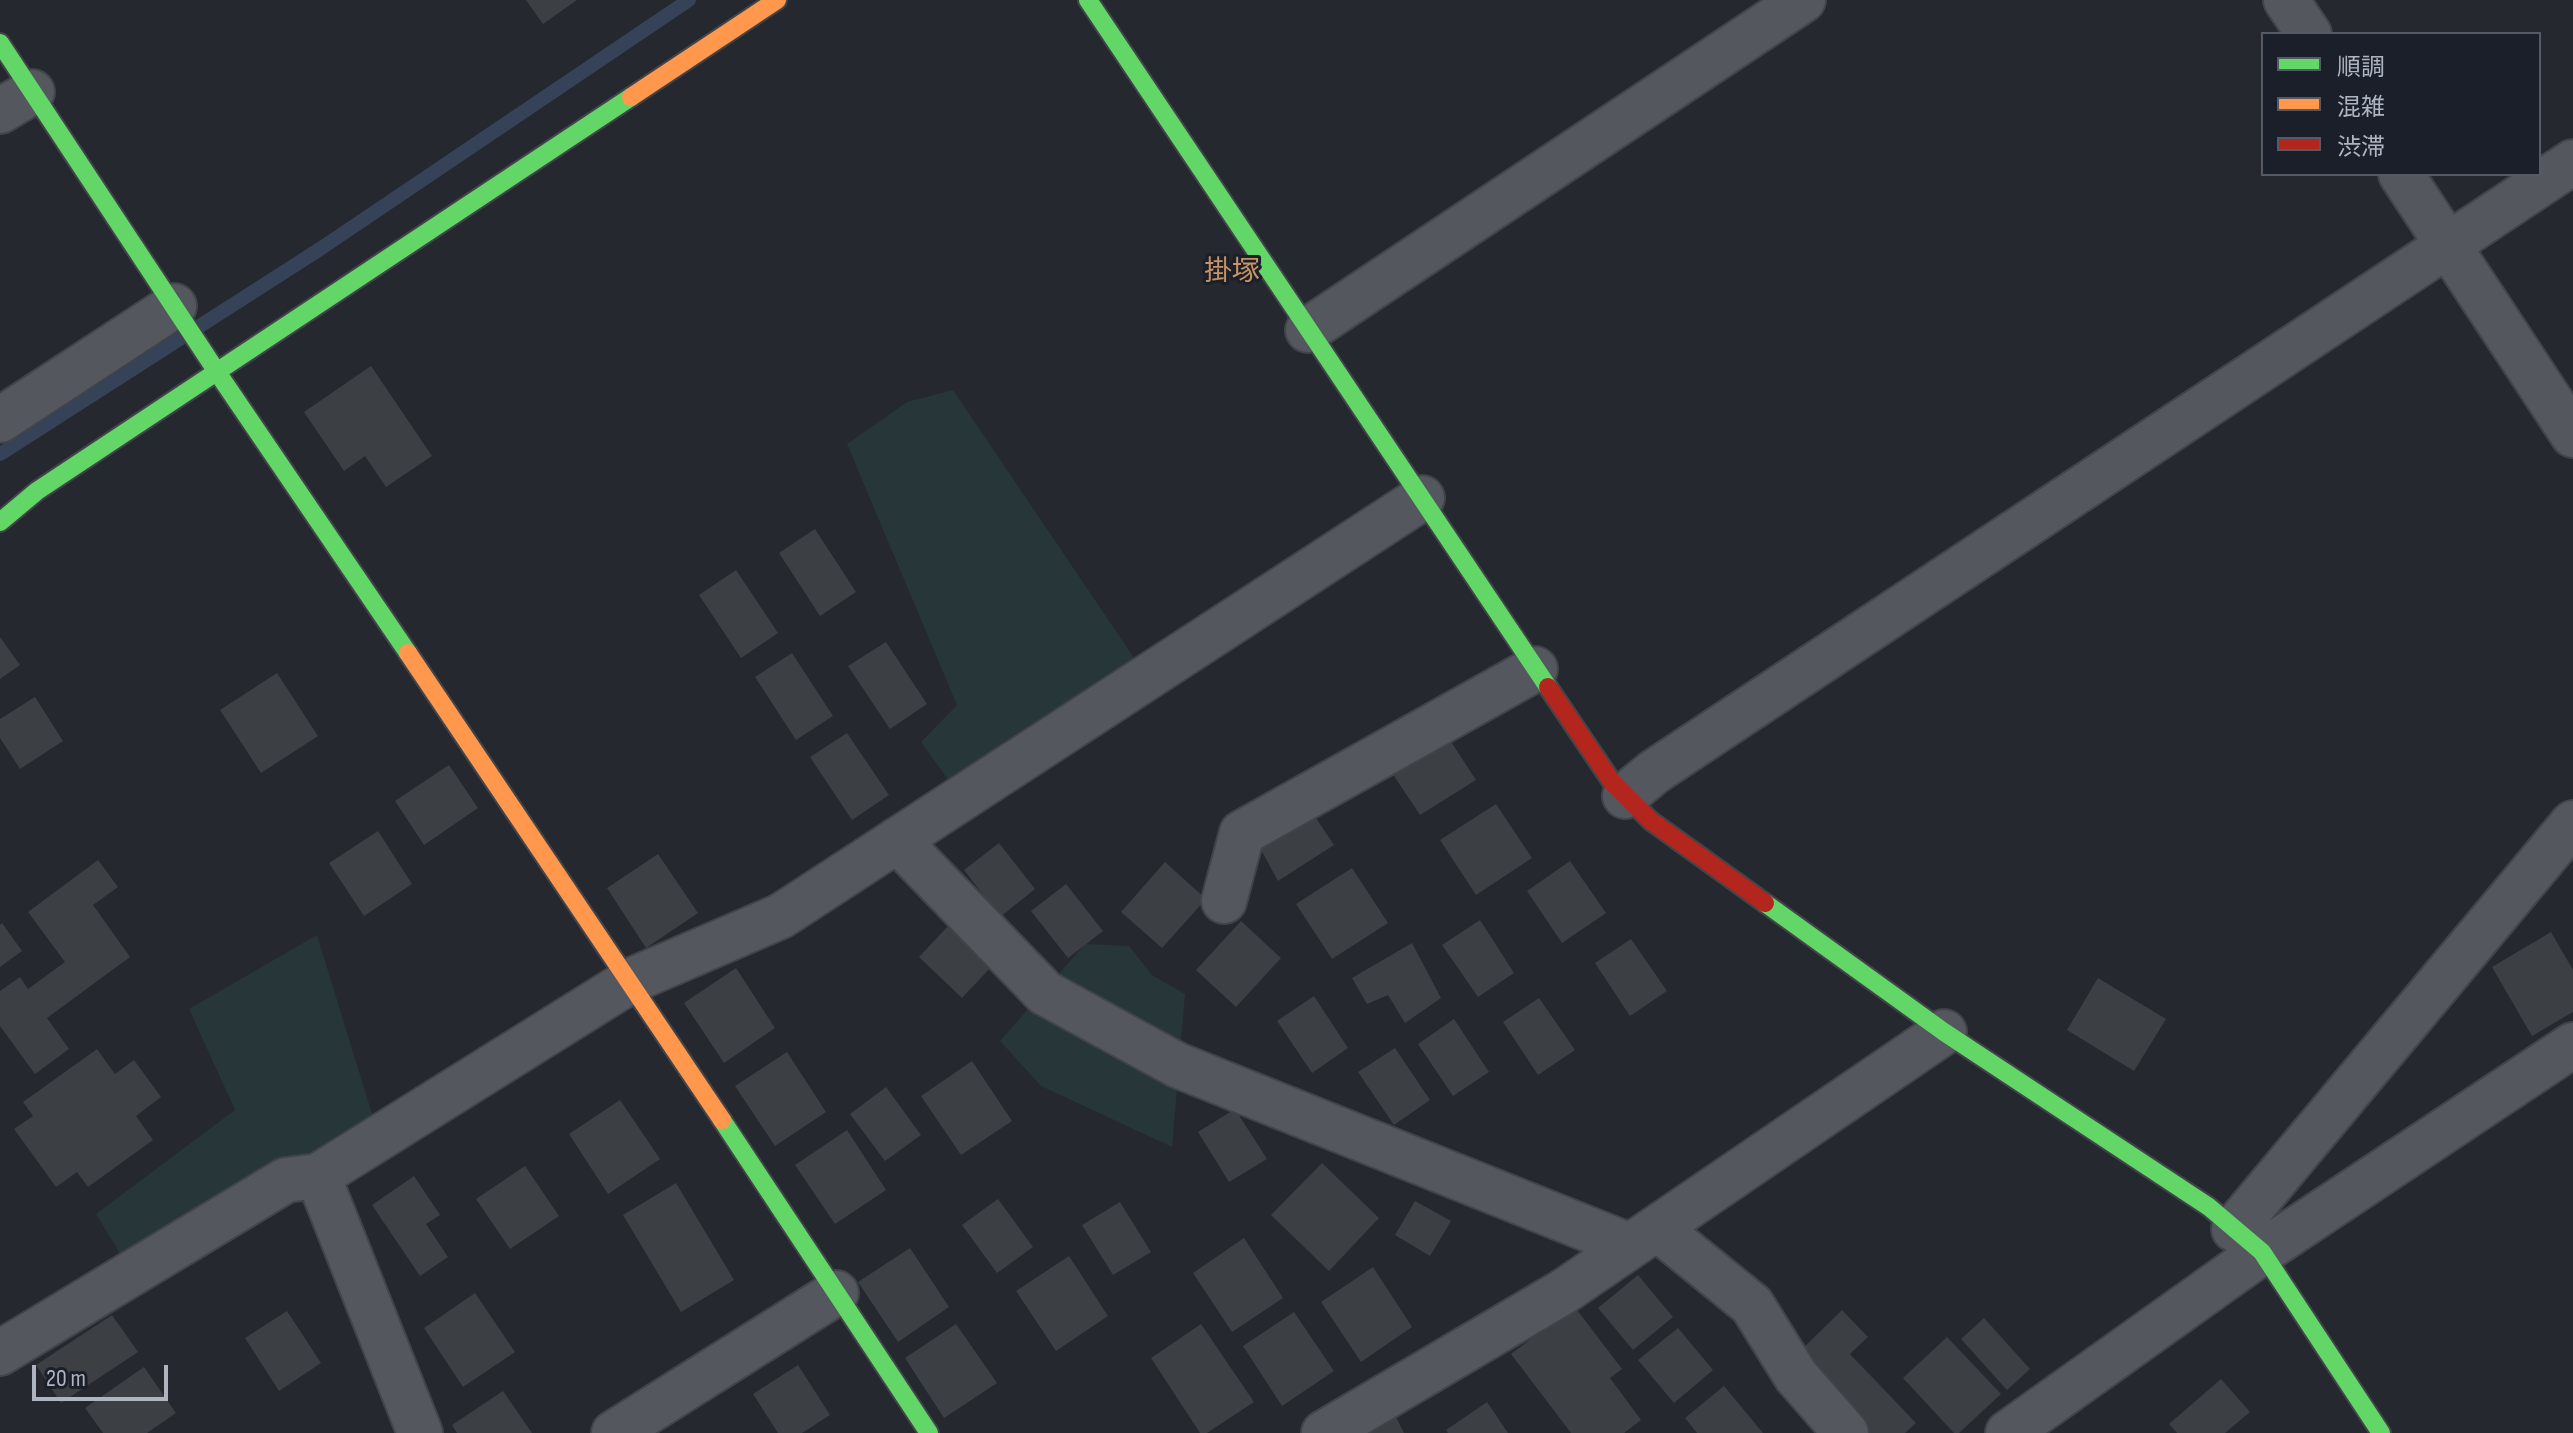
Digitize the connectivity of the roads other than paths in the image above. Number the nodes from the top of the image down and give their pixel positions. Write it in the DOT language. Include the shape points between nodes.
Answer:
graph roads {
  1 [pos="777,0"];
  2 [pos="1088,0"];
  3 [pos="1803,0"];
  4 [pos="2286,0"];
  5 [pos="2308,32"];
  6 [pos="0,43"];
  7 [pos="16,102"];
  8 [pos="2573,162"];
  9 [pos="2402,176"];
  10 [pos="2448,246"];
  11 [pos="174,306"];
  12 [pos="1308,330"];
  13 [pos="217,372"];
  14 [pos="0,420"];
  15 [pos="2573,435"];
  16 [pos="1422,498"];
  17 [pos="0,522"];
  18 [pos="1535,669"];
  19 [pos="1625,796"];
  20 [pos="2573,823"];
  21 [pos="897,840"];
  22 [pos="1224,901"];
  23 [pos="630,981"];
  24 [pos="1944,1032"];
  25 [pos="2573,1045"];
  26 [pos="318,1176"];
  27 [pos="1643,1237"];
  28 [pos="2248,1240"];
  29 [pos="836,1293"];
  30 [pos="0,1353"];
  31 [pos="420,1433"];
  32 [pos="614,1433"];
  33 [pos="929,1433"];
  34 [pos="1324,1433"];
  35 [pos="1846,1433"];
  36 [pos="2008,1433"];
  37 [pos="2381,1433"];
  1 -- 13 [label="street"];
  2 -- 12 [label="street"];
  3 -- 12 [label="street"];
  4 -- 5 [label="street"];
  6 -- 7 [label="street"];
  7 -- 11 [label="street"];
  8 -- 10 [label="street"];
  9 -- 10 [label="street"];
  10 -- 15 [label="street"];
  10 -- 19 [label="street"];
  11 -- 13 [label="street"];
  11 -- 14 [label="street"];
  12 -- 16 [label="street"];
  13 -- 17 [label="street" via="37,491"];
  13 -- 23 [label="street"];
  16 -- 18 [label="street"];
  16 -- 21 [label="street"];
  18 -- 19 [label="street"];
  18 -- 22 [label="street" via="1242,833"];
  19 -- 24 [label="street" via="1651,821"];
  20 -- 28 [label="street"];
  21 -- 23 [label="street" via="781,916"];
  21 -- 27 [label="street" via="1045,993 1177,1065"];
  23 -- 26 [label="street"];
  23 -- 29 [label="street"];
  24 -- 27 [label="street"];
  24 -- 28 [label="street" via="2209,1207"];
  25 -- 28 [label="street"];
  26 -- 30 [label="street" via="286,1180"];
  26 -- 31 [label="street"];
  27 -- 34 [label="street" via="1563,1292"];
  27 -- 35 [label="street" via="1752,1305 1796,1376"];
  28 -- 36 [label="street"];
  28 -- 37 [label="street"];
  29 -- 32 [label="street"];
  29 -- 33 [label="street"];
}
